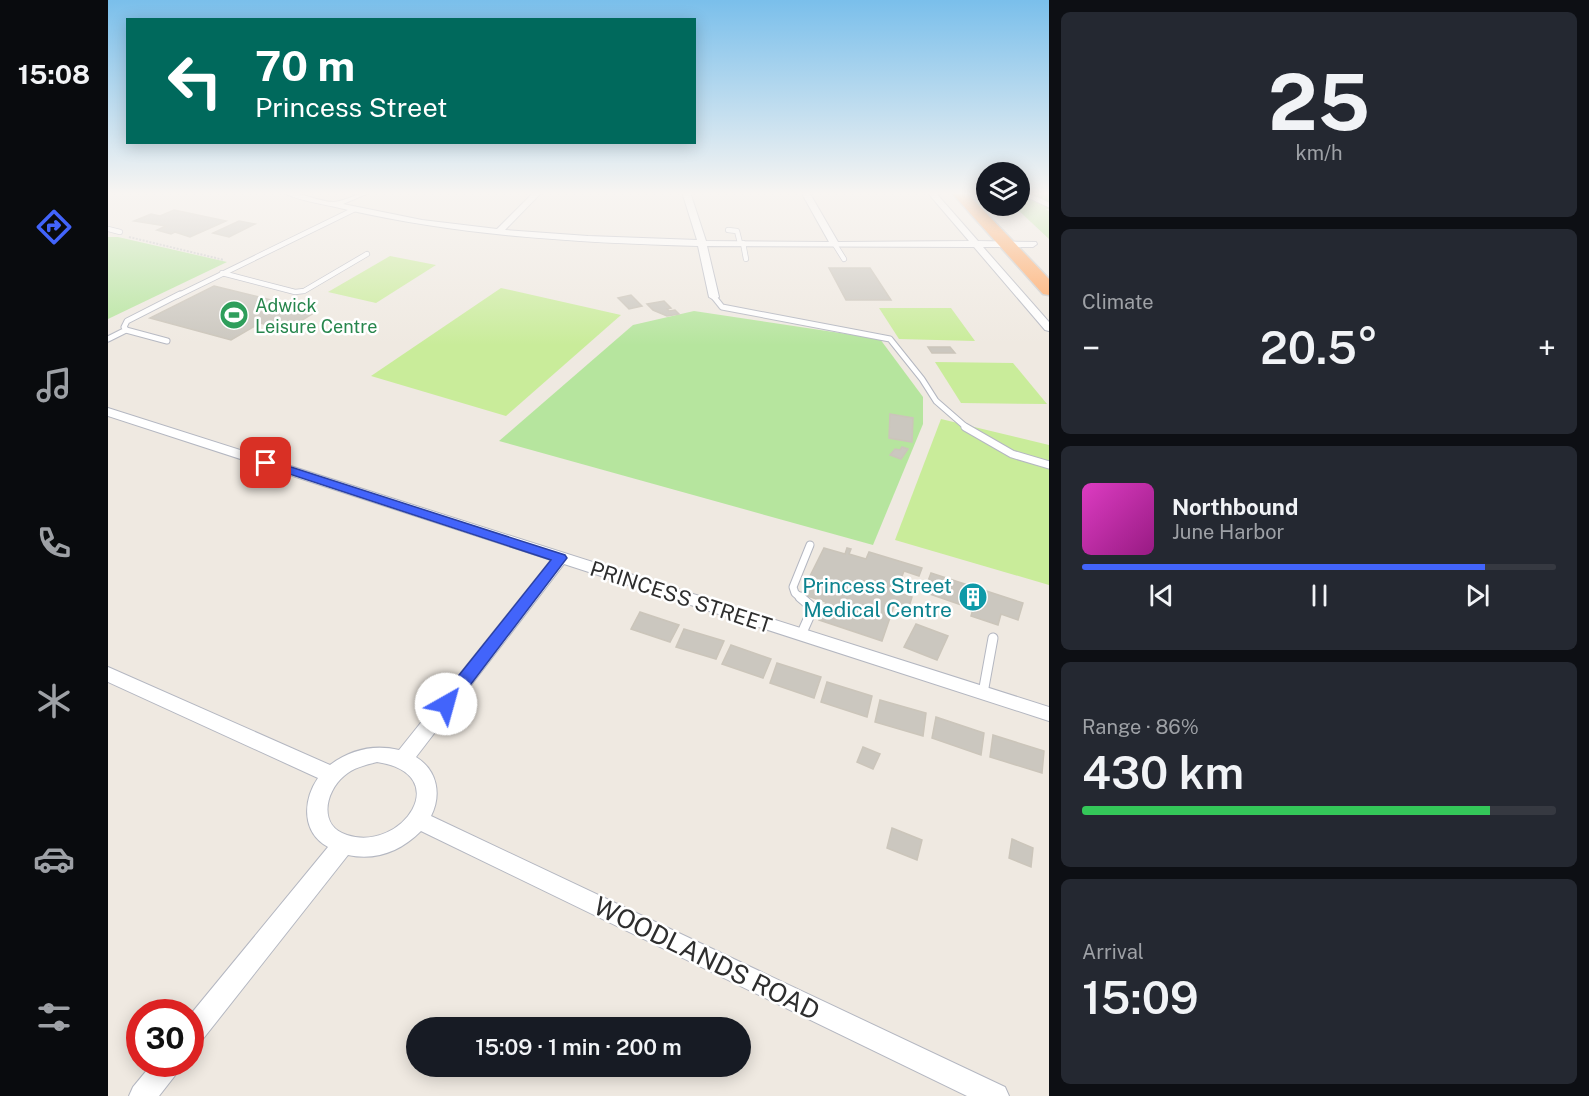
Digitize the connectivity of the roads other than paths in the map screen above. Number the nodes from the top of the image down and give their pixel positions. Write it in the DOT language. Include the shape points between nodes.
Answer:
graph roads {
  1 [pos="282,243"];
  2 [pos="702,243"];
  3 [pos="741,243"];
  4 [pos="834,243"];
  5 [pos="855,243"];
  6 [pos="1032,243"];
  7 [pos="977,244"];
  8 [pos="1008,244"];
  9 [pos="1037,248"];
  10 [pos="367,254"];
  11 [pos="746,259"];
  12 [pos="844,259"];
  13 [pos="222,273"];
  14 [pos="1049,290"];
  15 [pos="714,297"];
  16 [pos="1049,328"];
  17 [pos="126,330"];
  18 [pos="108,339"];
  19 [pos="166,341"];
  20 [pos="108,412"];
  21 [pos="1049,465"];
  22 [pos="810,545"];
  23 [pos="560,558"];
  24 [pos="801,635"];
  25 [pos="993,638"];
  26 [pos="108,674"];
  27 [pos="983,693"];
  28 [pos="1049,714"];
  29 [pos="403,759"];
  30 [pos="332,775"];
  31 [pos="418,820"];
  32 [pos="342,846"];
  33 [pos="204,1018"];
  34 [pos="157,1077"];
  35 [pos="142,1096"];
  36 [pos="996,1096"];
  1 -- 13 [label="lane"];
  2 -- 15 [label="street"];
  3 -- 11 [label="lane"];
  4 -- 12 [label="lane"];
  5 -- 7 [label="street"];
  6 -- 9 [label="highway"];
  7 -- 8 [label="street"];
  7 -- 16 [label="street"];
  8 -- 9 [label="street"];
  8 -- 14 [label="highway"];
  10 -- 13 [label="lane" via="304,291"];
  13 -- 17 [label="lane" via="127,321 123,327"];
  15 -- 21 [label="lane" via="722,307 890,339 936,400 970,431 1012,454"];
  17 -- 18 [label="lane"];
  17 -- 19 [label="lane"];
  20 -- 23 [label="street, PRINCESS STREET"];
  22 -- 24 [label="lane" via="793,587 813,608"];
  23 -- 24 [label="street, PRINCESS STREET"];
  23 -- 29 [label="street"];
  24 -- 27 [label="street, PRINCESS STREET"];
  25 -- 27 [label="lane"];
  26 -- 30 [label="street"];
  27 -- 28 [label="street, PRINCESS STREET"];
  29 -- 30 [label="street" via="377,754 359,758"];
  29 -- 31 [label="street" via="421,773 427,787 426,804"];
  30 -- 32 [label="street" via="318,797 316,814 327,837"];
  31 -- 32 [label="street" via="390,843 371,848"];
  31 -- 36 [label="street, WOODLANDS ROAD"];
  32 -- 33 [label="street"];
  34 -- 35 [label="street"];
}
